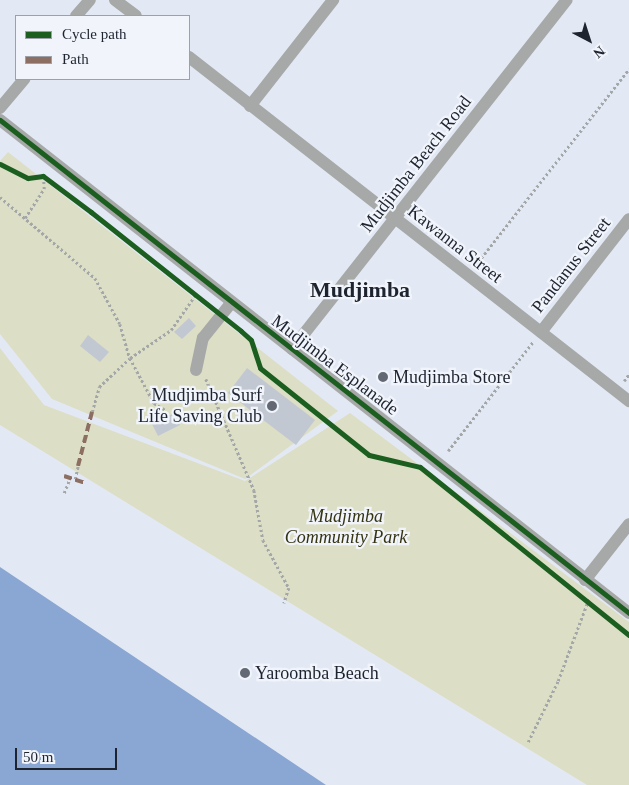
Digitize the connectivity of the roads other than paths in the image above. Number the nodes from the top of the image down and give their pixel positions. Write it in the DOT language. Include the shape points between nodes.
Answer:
graph roads {
  1 [pos="90,0"];
  2 [pos="115,0"];
  3 [pos="333,0"];
  4 [pos="567,0"];
  5 [pos="77,15"];
  6 [pos="135,15"];
  7 [pos="190,59"];
  8 [pos="23,80"];
  9 [pos="250,106"];
  10 [pos="0,108"];
  11 [pos="0,120"];
  12 [pos="395,219"];
  13 [pos="629,220"];
  14 [pos="231,303"];
  15 [pos="541,332"];
  16 [pos="292,349"];
  17 [pos="196,370"];
  18 [pos="629,401"];
  19 [pos="629,524"];
  20 [pos="590,584"];
  21 [pos="629,613"];
  1 -- 5 [label="street"];
  2 -- 6 [label="street"];
  3 -- 9 [label="street"];
  4 -- 12 [label="street, Mudjimba Beach Road"];
  7 -- 9 [label="street, Kawanna Street"];
  8 -- 10 [label="street"];
  9 -- 12 [label="street, Kawanna Street"];
  11 -- 14 [label="street, Mudjimba Esplanade"];
  12 -- 15 [label="street, Kawanna Street"];
  12 -- 16 [label="street, Mudjimba Beach Road"];
  13 -- 15 [label="street, Pandanus Street"];
  14 -- 16 [label="street, Mudjimba Esplanade"];
  14 -- 17 [label="street" via="203,338"];
  15 -- 18 [label="street, Kawanna Street"];
  16 -- 20 [label="street, Mudjimba Esplanade"];
  19 -- 20 [label="street"];
  20 -- 21 [label="street, Mudjimba Esplanade"];
}
